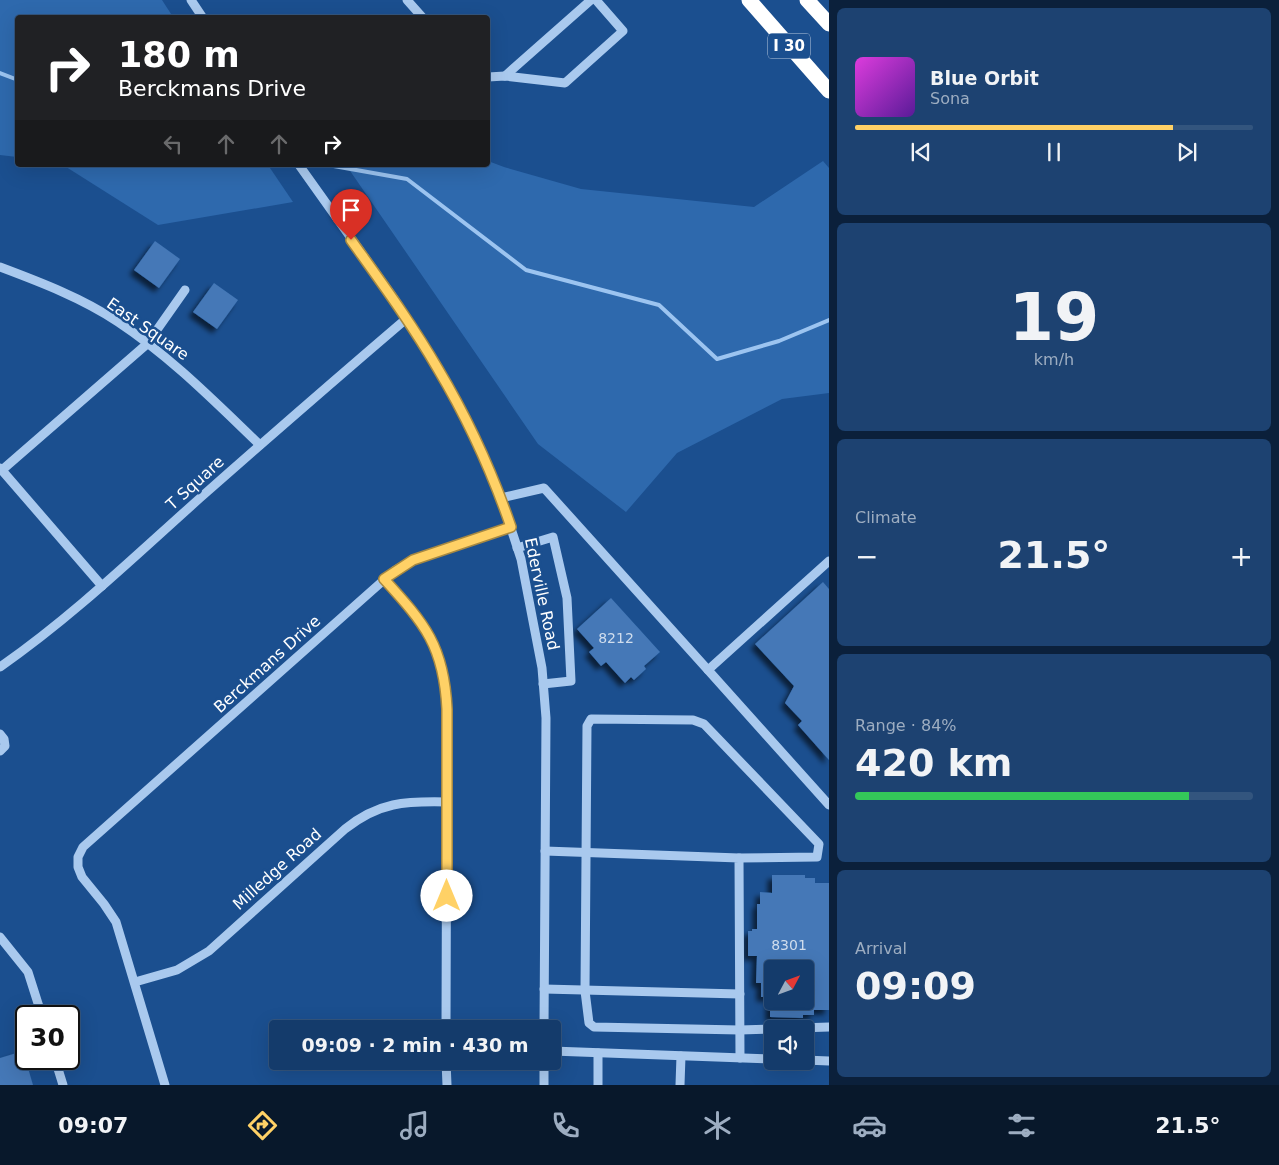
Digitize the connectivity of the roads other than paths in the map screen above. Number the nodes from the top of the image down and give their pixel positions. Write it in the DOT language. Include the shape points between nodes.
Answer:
graph roads {
  1 [pos="191,0"];
  2 [pos="407,0"];
  3 [pos="591,0"];
  4 [pos="596,0"];
  5 [pos="749,0"];
  6 [pos="807,0"];
  7 [pos="201,15"];
  8 [pos="420,15"];
  9 [pos="829,24"];
  10 [pos="505,76"];
  11 [pos="490,77"];
  12 [pos="829,91"];
  13 [pos="300,167"];
  14 [pos="0,267"];
  15 [pos="185,290"];
  16 [pos="406,319"];
  17 [pos="147,344"];
  18 [pos="260,445"];
  19 [pos="1,469"];
  20 [pos="501,498"];
  21 [pos="511,527"];
  22 [pos="518,548"];
  23 [pos="829,561"];
  24 [pos="384,579"];
  25 [pos="102,586"];
  26 [pos="0,667"];
  27 [pos="708,670"];
  28 [pos="543,684"];
  29 [pos="0,734"];
  30 [pos="0,751"];
  31 [pos="447,802"];
  32 [pos="829,805"];
  33 [pos="545,851"];
  34 [pos="587,853"];
  35 [pos="739,858"];
  36 [pos="0,937"];
  37 [pos="135,982"];
  38 [pos="544,990"];
  39 [pos="585,990"];
  40 [pos="740,994"];
  41 [pos="38,1005"];
  42 [pos="446,1020"];
  43 [pos="544,1020"];
  44 [pos="829,1027"];
  45 [pos="740,1030"];
  46 [pos="561,1052"];
  47 [pos="598,1053"];
  48 [pos="681,1056"];
  49 [pos="740,1058"];
  50 [pos="764,1059"];
  51 [pos="814,1060"];
  52 [pos="829,1061"];
  53 [pos="58,1070"];
  54 [pos="446,1070"];
  55 [pos="544,1070"];
  56 [pos="63,1085"];
  57 [pos="165,1085"];
  58 [pos="447,1085"];
  59 [pos="544,1085"];
  60 [pos="598,1085"];
  61 [pos="680,1085"];
  1 -- 7 [label="street"];
  2 -- 8 [label="street"];
  3 -- 10 [label="street"];
  4 -- 10 [label="street" via="623,31 565,83"];
  5 -- 12 [label="highway, I 30"];
  6 -- 9 [label="highway, I 30"];
  10 -- 11 [label="street"];
  13 -- 16 [label="street, Ederville Road"];
  14 -- 17 [label="street, East Square" via="58,289 118,322"];
  15 -- 17 [label="street"];
  16 -- 18 [label="street, T Square"];
  16 -- 20 [label="street, Ederville Road" via="439,369 478,443"];
  17 -- 18 [label="street, East Square" via="186,374"];
  17 -- 19 [label="street"];
  18 -- 25 [label="street, T Square"];
  19 -- 25 [label="street"];
  20 -- 21 [label="street, Ederville Road"];
  20 -- 27 [label="street" via="544,488"];
  21 -- 22 [label="street, Ederville Road"];
  21 -- 24 [label="street, Berckmans Drive" via="413,560"];
  22 -- 28 [label="street, Ederville Road"];
  22 -- 28 [label="street" via="553,537 567,598 572,681"];
  23 -- 27 [label="street"];
  24 -- 31 [label="street" via="415,614 441,662 447,709"];
  24 -- 37 [label="street, Berckmans Drive" via="84,847 78,857 78,867 116,922"];
  25 -- 26 [label="street, T Square"];
  27 -- 32 [label="street"];
  28 -- 33 [label="street, Ederville Road" via="546,718"];
  29 -- 30 [label="street" via="5,746"];
  31 -- 37 [label="street, Milledge Road" via="410,801 361,816 209,951 177,970"];
  31 -- 42 [label="street"];
  33 -- 34 [label="street"];
  33 -- 38 [label="street, Ederville Road"];
  34 -- 35 [label="street"];
  34 -- 35 [label="street" via="587,726 591,718 693,720 704,724 819,844 817,857"];
  34 -- 39 [label="street"];
  35 -- 40 [label="street"];
  36 -- 41 [label="street" via="28,972"];
  37 -- 57 [label="street"];
  38 -- 39 [label="street"];
  38 -- 43 [label="street, Ederville Road"];
  39 -- 40 [label="street"];
  39 -- 45 [label="street" via="589,1023 594,1027"];
  40 -- 45 [label="street"];
  44 -- 45 [label="street"];
  45 -- 49 [label="street"];
  46 -- 47 [label="street"];
  47 -- 48 [label="street"];
  47 -- 60 [label="street"];
  48 -- 49 [label="street"];
  48 -- 61 [label="street"];
  49 -- 50 [label="street"];
  51 -- 52 [label="street"];
  53 -- 56 [label="street"];
  54 -- 58 [label="street"];
  55 -- 59 [label="street"];
}
